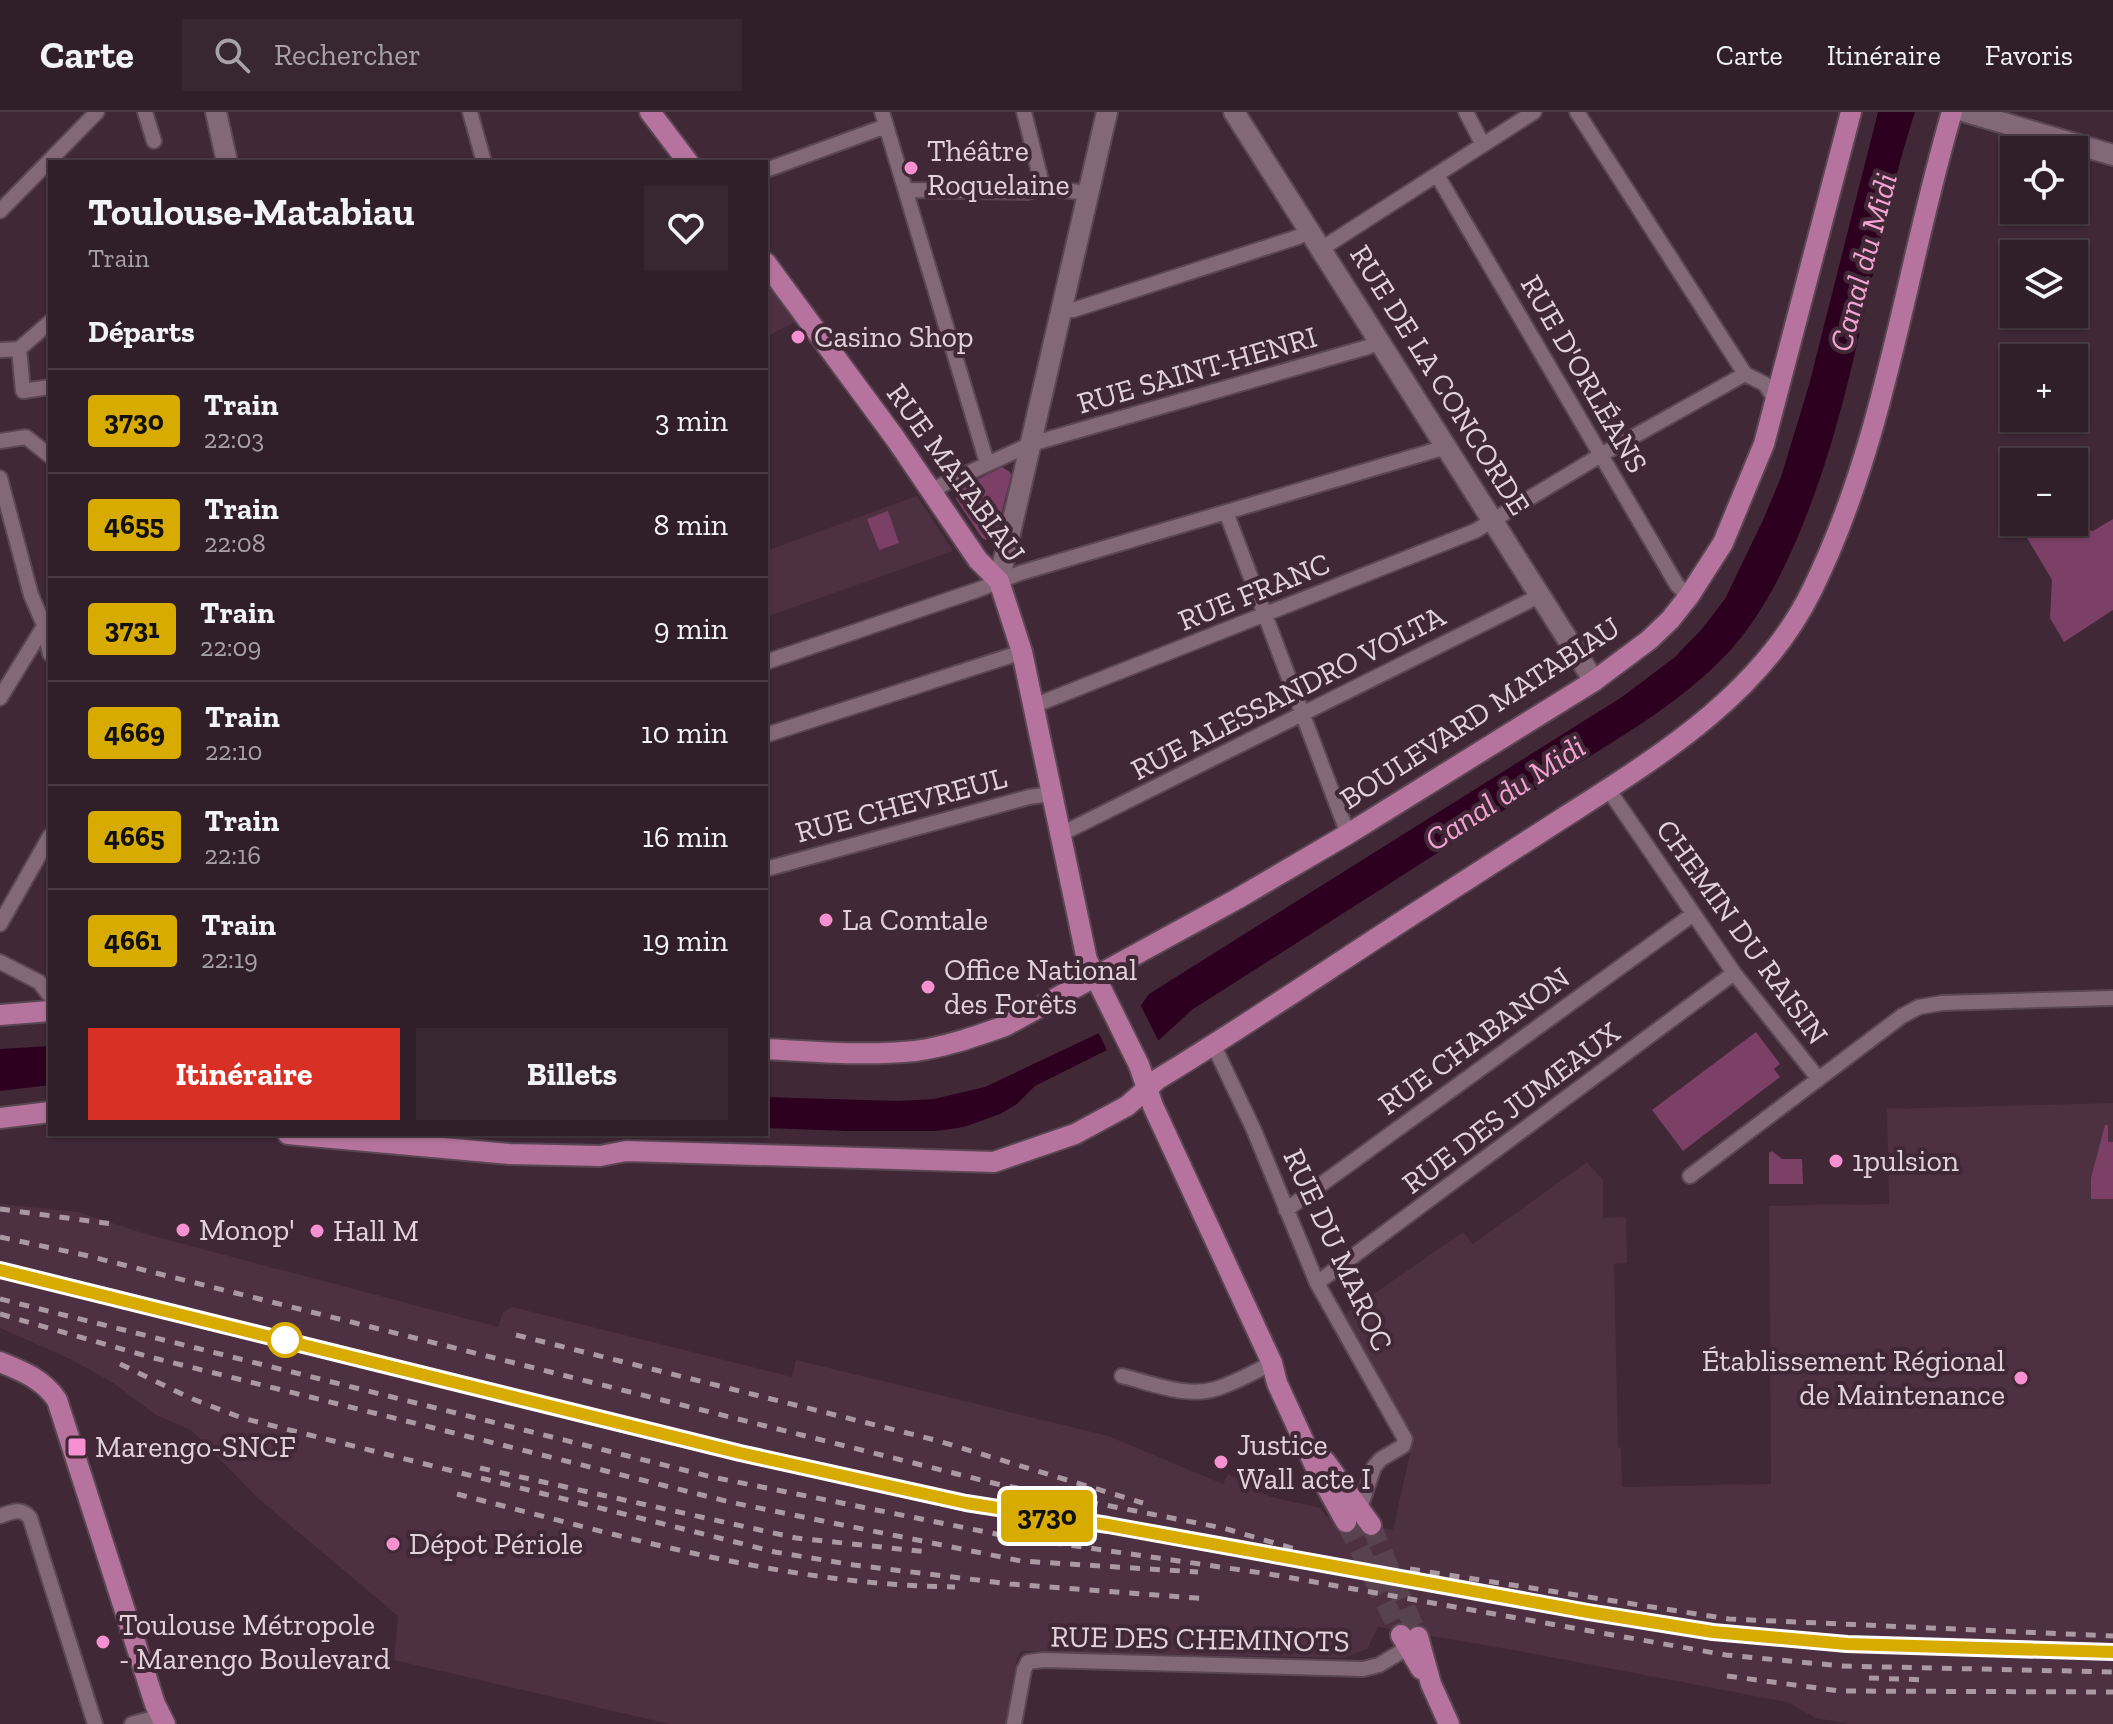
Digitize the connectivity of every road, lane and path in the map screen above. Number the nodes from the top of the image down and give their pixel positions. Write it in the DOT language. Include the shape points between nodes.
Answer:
graph roads {
  1 [pos="97,112"];
  2 [pos="145,112"];
  3 [pos="216,112"];
  4 [pos="470,112"];
  5 [pos="650,112"];
  6 [pos="1024,112"];
  7 [pos="1107,112"];
  8 [pos="1234,112"];
  9 [pos="1466,112"];
  10 [pos="1534,112"];
  11 [pos="1577,112"];
  12 [pos="1851,112"];
  13 [pos="1952,112"];
  14 [pos="1966,112"];
  15 [pos="884,119"];
  16 [pos="154,141"];
  17 [pos="1483,145"];
  18 [pos="2113,155"];
  19 [pos="50,160"];
  20 [pos="227,160"];
  21 [pos="483,160"];
  22 [pos="686,160"];
  23 [pos="48,162"];
  24 [pos="768,169"];
  25 [pos="1437,175"];
  26 [pos="1043,188"];
  27 [pos="906,190"];
  28 [pos="1089,193"];
  29 [pos="0,211"];
  30 [pos="1310,231"];
  31 [pos="1321,249"];
  32 [pos="768,266"];
  33 [pos="1061,310"];
  34 [pos="48,324"];
  35 [pos="1378,341"];
  36 [pos="19,349"];
  37 [pos="0,350"];
  38 [pos="1745,374"];
  39 [pos="48,387"];
  40 [pos="1776,401"];
  41 [pos="0,441"];
  42 [pos="1031,444"];
  43 [pos="1446,447"];
  44 [pos="48,454"];
  45 [pos="1601,455"];
  46 [pos="987,463"];
  47 [pos="0,478"];
  48 [pos="931,493"];
  49 [pos="1226,512"];
  50 [pos="1493,520"];
  51 [pos="999,581"];
  52 [pos="1539,596"];
  53 [pos="1689,596"];
  54 [pos="1264,616"];
  55 [pos="48,623"];
  56 [pos="1022,652"];
  57 [pos="768,661"];
  58 [pos="1594,681"];
  59 [pos="0,698"];
  60 [pos="1033,706"];
  61 [pos="1303,715"];
  62 [pos="768,734"];
  63 [pos="1608,789"];
  64 [pos="1051,794"];
  65 [pos="1348,834"];
  66 [pos="1059,835"];
  67 [pos="48,840"];
  68 [pos="768,868"];
  69 [pos="1692,915"];
  70 [pos="0,924"];
  71 [pos="0,962"];
  72 [pos="1734,973"];
  73 [pos="1096,977"];
  74 [pos="48,993"];
  75 [pos="2113,998"];
  76 [pos="48,1011"];
  77 [pos="0,1015"];
  78 [pos="1213,1044"];
  79 [pos="768,1049"];
  80 [pos="1818,1078"];
  81 [pos="1147,1087"];
  82 [pos="48,1112"];
  83 [pos="0,1118"];
  84 [pos="310,1136"];
  85 [pos="1690,1176"];
  86 [pos="1286,1210"];
  87 [pos="1317,1283"];
  88 [pos="0,1362"];
  89 [pos="1272,1363"];
  90 [pos="1122,1376"];
  91 [pos="0,1516"];
  92 [pos="1359,1518"];
  93 [pos="1409,1640"];
  94 [pos="1431,1684"];
  95 [pos="163,1720"];
  96 [pos="95,1724"];
  97 [pos="132,1724"];
  98 [pos="1014,1724"];
  99 [pos="1449,1724"];
  1 -- 19 [label="street"];
  2 -- 16 [label="street"];
  3 -- 20 [label="street"];
  4 -- 21 [label="street"];
  5 -- 22 [label="main road"];
  6 -- 26 [label="street"];
  7 -- 28 [label="street"];
  8 -- 30 [label="street, RUE DE LA CONCORDE"];
  9 -- 17 [label="street"];
  10 -- 17 [label="street"];
  11 -- 38 [label="street"];
  12 -- 40 [label="main road, BOULEVARD MATABIAU"];
  13 -- 63 [label="main road" via="1870,436 1812,590 1742,687 1713,715"];
  14 -- 18 [label="street"];
  15 -- 24 [label="street"];
  15 -- 27 [label="street"];
  17 -- 25 [label="street"];
  23 -- 29 [label="street"];
  25 -- 31 [label="street"];
  25 -- 45 [label="street, RUE D'ORLÉANS"];
  26 -- 27 [label="street"];
  26 -- 28 [label="street"];
  27 -- 46 [label="street"];
  28 -- 33 [label="street"];
  30 -- 31 [label="street, RUE DE LA CONCORDE"];
  30 -- 33 [label="street"];
  31 -- 35 [label="street, RUE DE LA CONCORDE"];
  32 -- 48 [label="main road, RUE MATABIAU"];
  33 -- 42 [label="street"];
  34 -- 36 [label="street"];
  35 -- 42 [label="street, RUE SAINT-HENRI"];
  35 -- 43 [label="street, RUE DE LA CONCORDE"];
  36 -- 37 [label="street"];
  36 -- 39 [label="street" via="23,391"];
  38 -- 40 [label="street" via="1765,384"];
  38 -- 45 [label="street, RUE FRANC"];
  40 -- 53 [label="main road, BOULEVARD MATABIAU" via="1743,501"];
  41 -- 44 [label="street" via="26,437"];
  42 -- 46 [label="street, RUE SAINT-HENRI"];
  42 -- 51 [label="street"];
  43 -- 49 [label="street"];
  43 -- 50 [label="street, RUE DE LA CONCORDE"];
  45 -- 50 [label="street, RUE FRANC"];
  45 -- 53 [label="street, RUE D'ORLÉANS" via="1677,585"];
  46 -- 48 [label="street, RUE SAINT-HENRI"];
  47 -- 55 [label="street" via="31,595"];
  48 -- 51 [label="main road, RUE MATABIAU"];
  49 -- 51 [label="street"];
  49 -- 54 [label="street"];
  50 -- 52 [label="street, RUE DE LA CONCORDE"];
  50 -- 54 [label="street, RUE FRANC"];
  51 -- 56 [label="main road, RUE MATABIAU"];
  51 -- 57 [label="street"];
  52 -- 58 [label="street, RUE DE LA CONCORDE"];
  52 -- 61 [label="street, RUE ALESSANDRO VOLTA"];
  53 -- 58 [label="main road, BOULEVARD MATABIAU" via="1649,640"];
  54 -- 60 [label="street, RUE FRANC"];
  54 -- 61 [label="street"];
  55 -- 59 [label="street"];
  56 -- 60 [label="main road, RUE MATABIAU"];
  56 -- 62 [label="street"];
  58 -- 65 [label="main road, BOULEVARD MATABIAU"];
  60 -- 64 [label="main road, RUE MATABIAU"];
  61 -- 65 [label="street"];
  61 -- 66 [label="street, RUE ALESSANDRO VOLTA"];
  63 -- 69 [label="street, CHEMIN DU RAISIN"];
  63 -- 78 [label="main road"];
  64 -- 66 [label="main road, RUE MATABIAU"];
  64 -- 68 [label="street, RUE CHEVREUL"];
  65 -- 73 [label="main road, BOULEVARD MATABIAU"];
  66 -- 73 [label="main road, RUE MATABIAU" via="1087,960"];
  67 -- 70 [label="street"];
  69 -- 72 [label="street, CHEMIN DU RAISIN"];
  69 -- 86 [label="street, RUE CHABANON"];
  71 -- 74 [label="street" via="39,982"];
  72 -- 80 [label="street, CHEMIN DU RAISIN"];
  72 -- 87 [label="street, RUE DES JUMEAUX"];
  73 -- 79 [label="main road, BOULEVARD MATABIAU" via="1005,1026 964,1041 879,1054"];
  73 -- 81 [label="main road, RUE MATABIAU"];
  75 -- 80 [label="street, CHEMIN DU RAISIN" via="1919,1007"];
  76 -- 77 [label="main road"];
  78 -- 81 [label="main road"];
  78 -- 86 [label="street, RUE DU MAROC"];
  80 -- 85 [label="street"];
  81 -- 84 [label="main road" via="1127,1106 1075,1134 994,1162 626,1151 600,1156 510,1154"];
  81 -- 89 [label="main road, RUE MATABIAU"];
  82 -- 83 [label="main road"];
  86 -- 87 [label="street, RUE DU MAROC"];
  87 -- 92 [label="street, RUE DU MAROC" via="1405,1439 1374,1467"];
  88 -- 95 [label="main road" via="37,1379 57,1400"];
  89 -- 90 [label="street" via="1199,1392"];
  89 -- 92 [label="main road, RUE MATABIAU" via="1316,1468"];
  91 -- 96 [label="street" via="17,1510 30,1518"];
  93 -- 94 [label="main road"];
  93 -- 94 [label="main road"];
  93 -- 98 [label="street, RUE DES CHEMINOTS" via="1379,1665 1363,1669 1028,1662"];
  94 -- 99 [label="main road"];
  95 -- 97 [label="street"];
}
